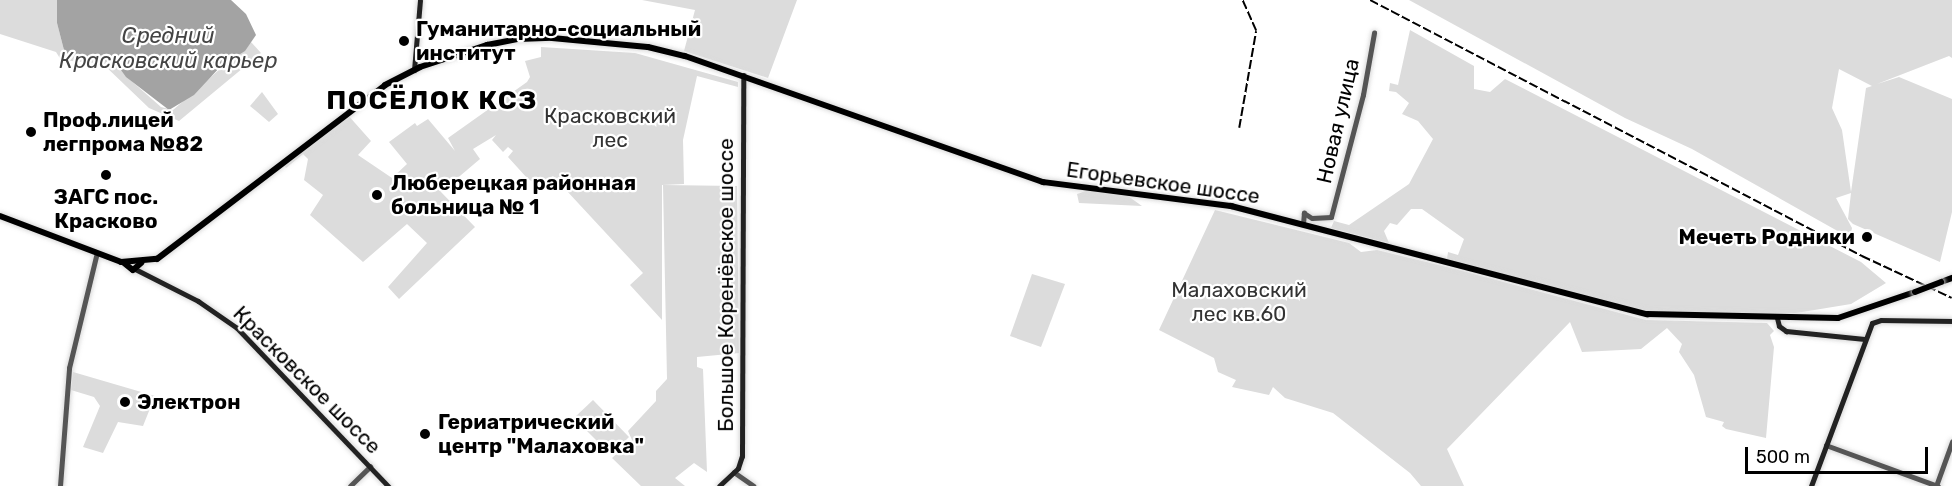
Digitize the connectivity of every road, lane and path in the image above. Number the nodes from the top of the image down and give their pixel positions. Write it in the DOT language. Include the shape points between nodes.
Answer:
graph roads {
  1 [pos="420,0"];
  2 [pos="1374,33"];
  3 [pos="414,70"];
  4 [pos="743,75"];
  5 [pos="0,216"];
  6 [pos="1302,224"];
  7 [pos="96,256"];
  8 [pos="133,265"];
  9 [pos="1952,278"];
  10 [pos="1778,318"];
  11 [pos="1952,321"];
  12 [pos="1865,339"];
  13 [pos="1952,442"];
  14 [pos="1826,445"];
  15 [pos="370,467"];
  16 [pos="734,472"];
  17 [pos="60,486"];
  18 [pos="350,486"];
  19 [pos="388,486"];
  20 [pos="719,486"];
  21 [pos="754,486"];
  22 [pos="1811,486"];
  23 [pos="1937,486"];
  1 -- 3 [label="main road"];
  2 -- 6 [label="street, Новая улица" via="1363,95 1331,217 1312,218 1304,213"];
  3 -- 4 [label="main road, Егорьевское шоссе" via="486,45 536,37 650,48"];
  3 -- 8 [label="main road, Егорьевское шоссе" via="346,111 165,254"];
  4 -- 6 [label="main road, Егорьевское шоссе" via="1043,182 1214,203"];
  4 -- 16 [label="main road, Большое Коренёвское шоссе" via="742,442 741,459"];
  5 -- 7 [label="main road"];
  6 -- 10 [label="main road, Егорьевское шоссе" via="1647,314"];
  7 -- 8 [label="main road"];
  7 -- 17 [label="street" via="69,368"];
  8 -- 15 [label="main road, Красковское шоссе" via="232,323"];
  9 -- 10 [label="main road, Егорьевское шоссе, bridge" via="1847,317"];
  10 -- 12 [label="main road" via="1780,328 1789,332"];
  11 -- 12 [label="main road" via="1877,320"];
  12 -- 14 [label="main road"];
  13 -- 23 [label="street"];
  14 -- 22 [label="main road"];
  14 -- 23 [label="street"];
  15 -- 18 [label="street"];
  15 -- 19 [label="main road, Красковское шоссе"];
  16 -- 20 [label="main road"];
  16 -- 21 [label="street"];
}
